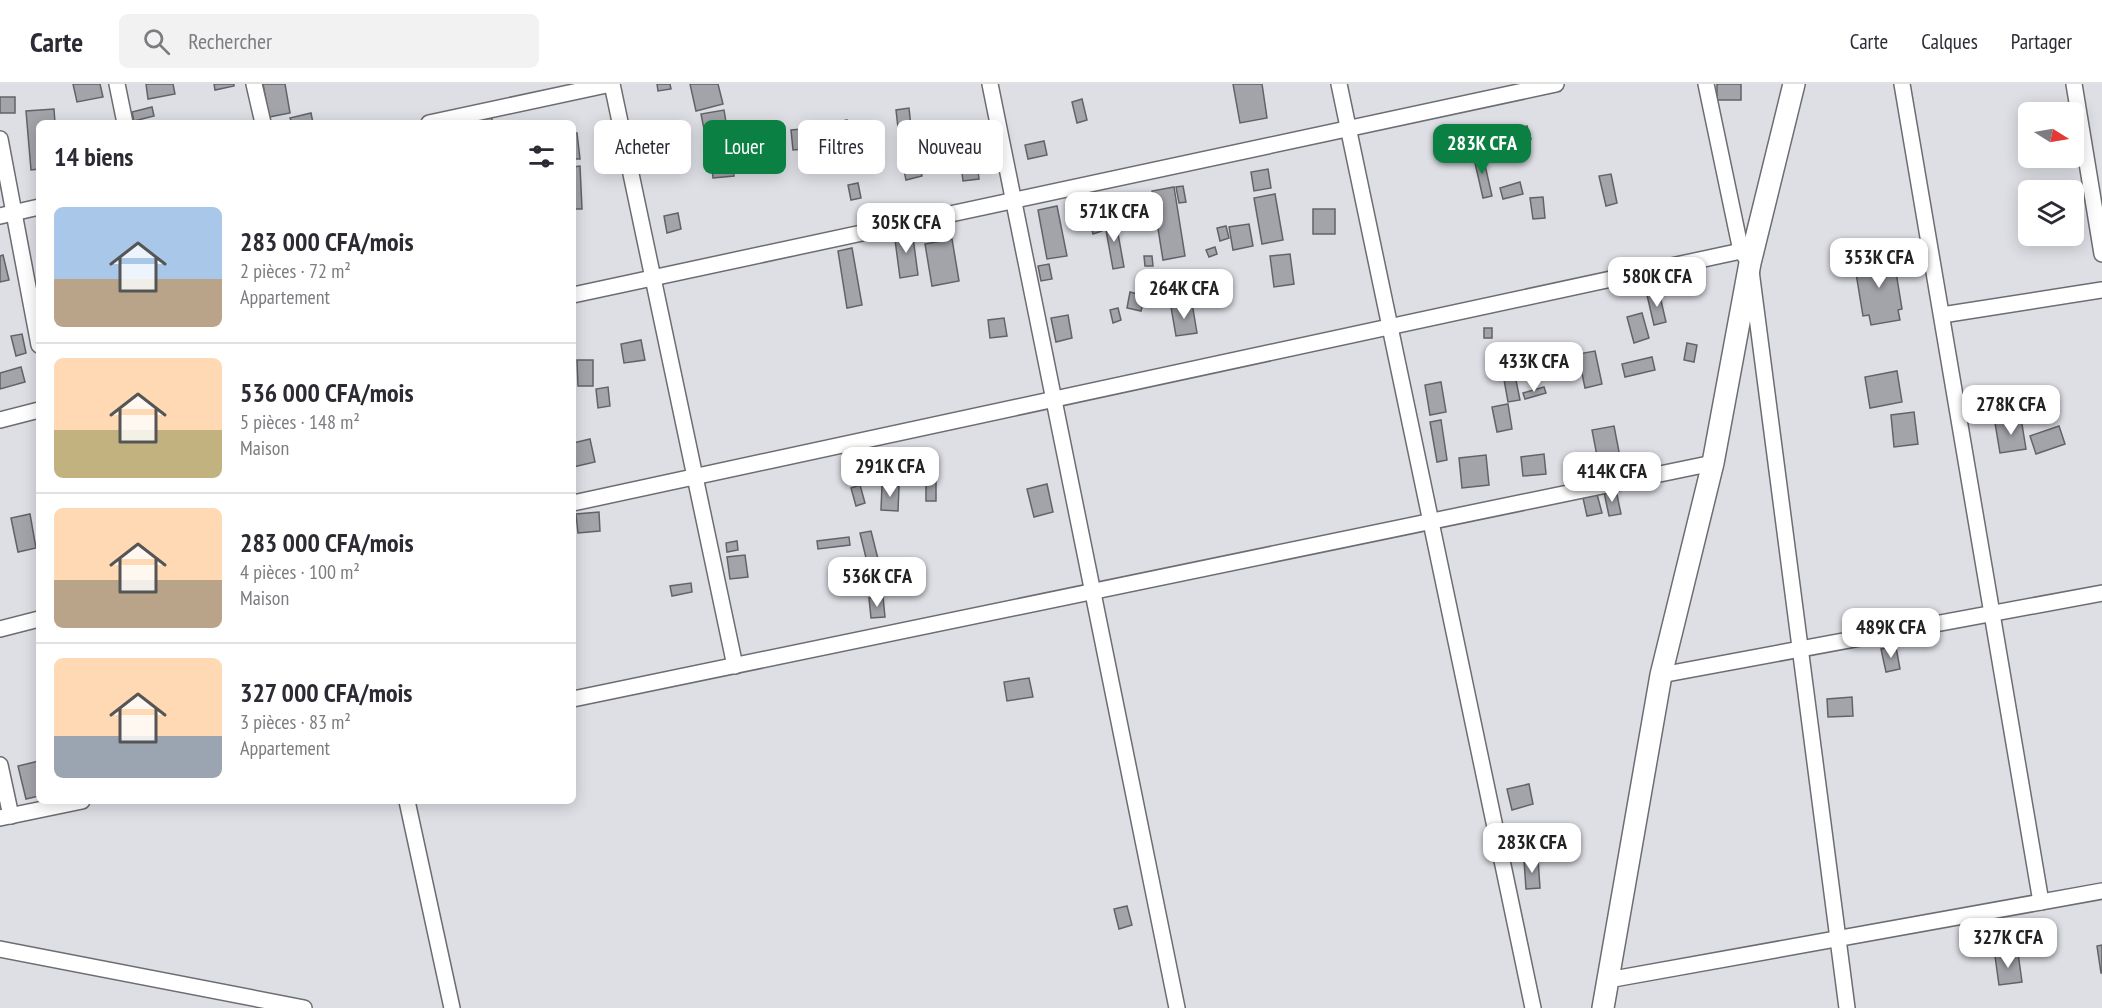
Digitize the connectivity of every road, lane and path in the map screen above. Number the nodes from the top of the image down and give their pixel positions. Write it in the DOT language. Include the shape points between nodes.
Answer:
graph roads {
  1 [pos="117,84"];
  2 [pos="254,84"];
  3 [pos="611,84"];
  4 [pos="990,84"];
  5 [pos="1339,84"];
  6 [pos="1556,84"];
  7 [pos="1706,84"];
  8 [pos="1794,84"];
  9 [pos="1902,84"];
  10 [pos="2074,84"];
  11 [pos="124,120"];
  12 [pos="262,120"];
  13 [pos="443,120"];
  14 [pos="1348,129"];
  15 [pos="0,139"];
  16 [pos="1014,200"];
  17 [pos="36,208"];
  18 [pos="8,215"];
  19 [pos="2102,254"];
  20 [pos="1745,257"];
  21 [pos="653,278"];
  22 [pos="2102,290"];
  23 [pos="576,294"];
  24 [pos="1942,315"];
  25 [pos="1390,327"];
  26 [pos="36,332"];
  27 [pos="1054,399"];
  28 [pos="36,411"];
  29 [pos="0,420"];
  30 [pos="1713,463"];
  31 [pos="694,476"];
  32 [pos="576,501"];
  33 [pos="1431,522"];
  34 [pos="1093,592"];
  35 [pos="2102,593"];
  36 [pos="1993,614"];
  37 [pos="36,620"];
  38 [pos="0,629"];
  39 [pos="1800,649"];
  40 [pos="735,666"];
  41 [pos="1661,675"];
  42 [pos="576,698"];
  43 [pos="0,765"];
  44 [pos="68,804"];
  45 [pos="408,804"];
  46 [pos="5,817"];
  47 [pos="2102,891"];
  48 [pos="2041,902"];
  49 [pos="1838,938"];
  50 [pos="0,949"];
  51 [pos="1608,980"];
  52 [pos="304,1008"];
  53 [pos="452,1008"];
  54 [pos="1177,1008"];
  55 [pos="1533,1008"];
  56 [pos="1603,1008"];
  57 [pos="1847,1008"];
  1 -- 11 [label="street"];
  2 -- 12 [label="street"];
  3 -- 13 [label="street"];
  3 -- 21 [label="street"];
  4 -- 16 [label="street"];
  5 -- 14 [label="street"];
  6 -- 14 [label="street"];
  7 -- 20 [label="street"];
  8 -- 20 [label="street"];
  9 -- 24 [label="street"];
  10 -- 19 [label="street"];
  14 -- 16 [label="street"];
  14 -- 25 [label="street"];
  15 -- 18 [label="street"];
  16 -- 21 [label="street"];
  16 -- 27 [label="street"];
  17 -- 18 [label="street"];
  18 -- 26 [label="street"];
  20 -- 25 [label="street"];
  20 -- 30 [label="street"];
  20 -- 39 [label="street"];
  21 -- 23 [label="street"];
  21 -- 31 [label="street"];
  22 -- 24 [label="street"];
  24 -- 36 [label="street"];
  25 -- 27 [label="street"];
  25 -- 33 [label="street"];
  27 -- 31 [label="street"];
  27 -- 34 [label="street"];
  28 -- 29 [label="street"];
  30 -- 33 [label="street"];
  30 -- 41 [label="street"];
  31 -- 32 [label="street"];
  31 -- 40 [label="street"];
  33 -- 34 [label="street"];
  33 -- 55 [label="street"];
  34 -- 40 [label="street"];
  34 -- 54 [label="street"];
  35 -- 36 [label="street"];
  36 -- 39 [label="street"];
  36 -- 48 [label="street"];
  37 -- 38 [label="street"];
  39 -- 41 [label="street"];
  39 -- 49 [label="street"];
  40 -- 42 [label="street"];
  41 -- 51 [label="street"];
  43 -- 46 [label="street"];
  44 -- 46 [label="street"];
  45 -- 53 [label="street"];
  47 -- 48 [label="street"];
  48 -- 49 [label="street"];
  49 -- 51 [label="street"];
  49 -- 57 [label="street"];
  50 -- 52 [label="street"];
  51 -- 56 [label="street"];
}
